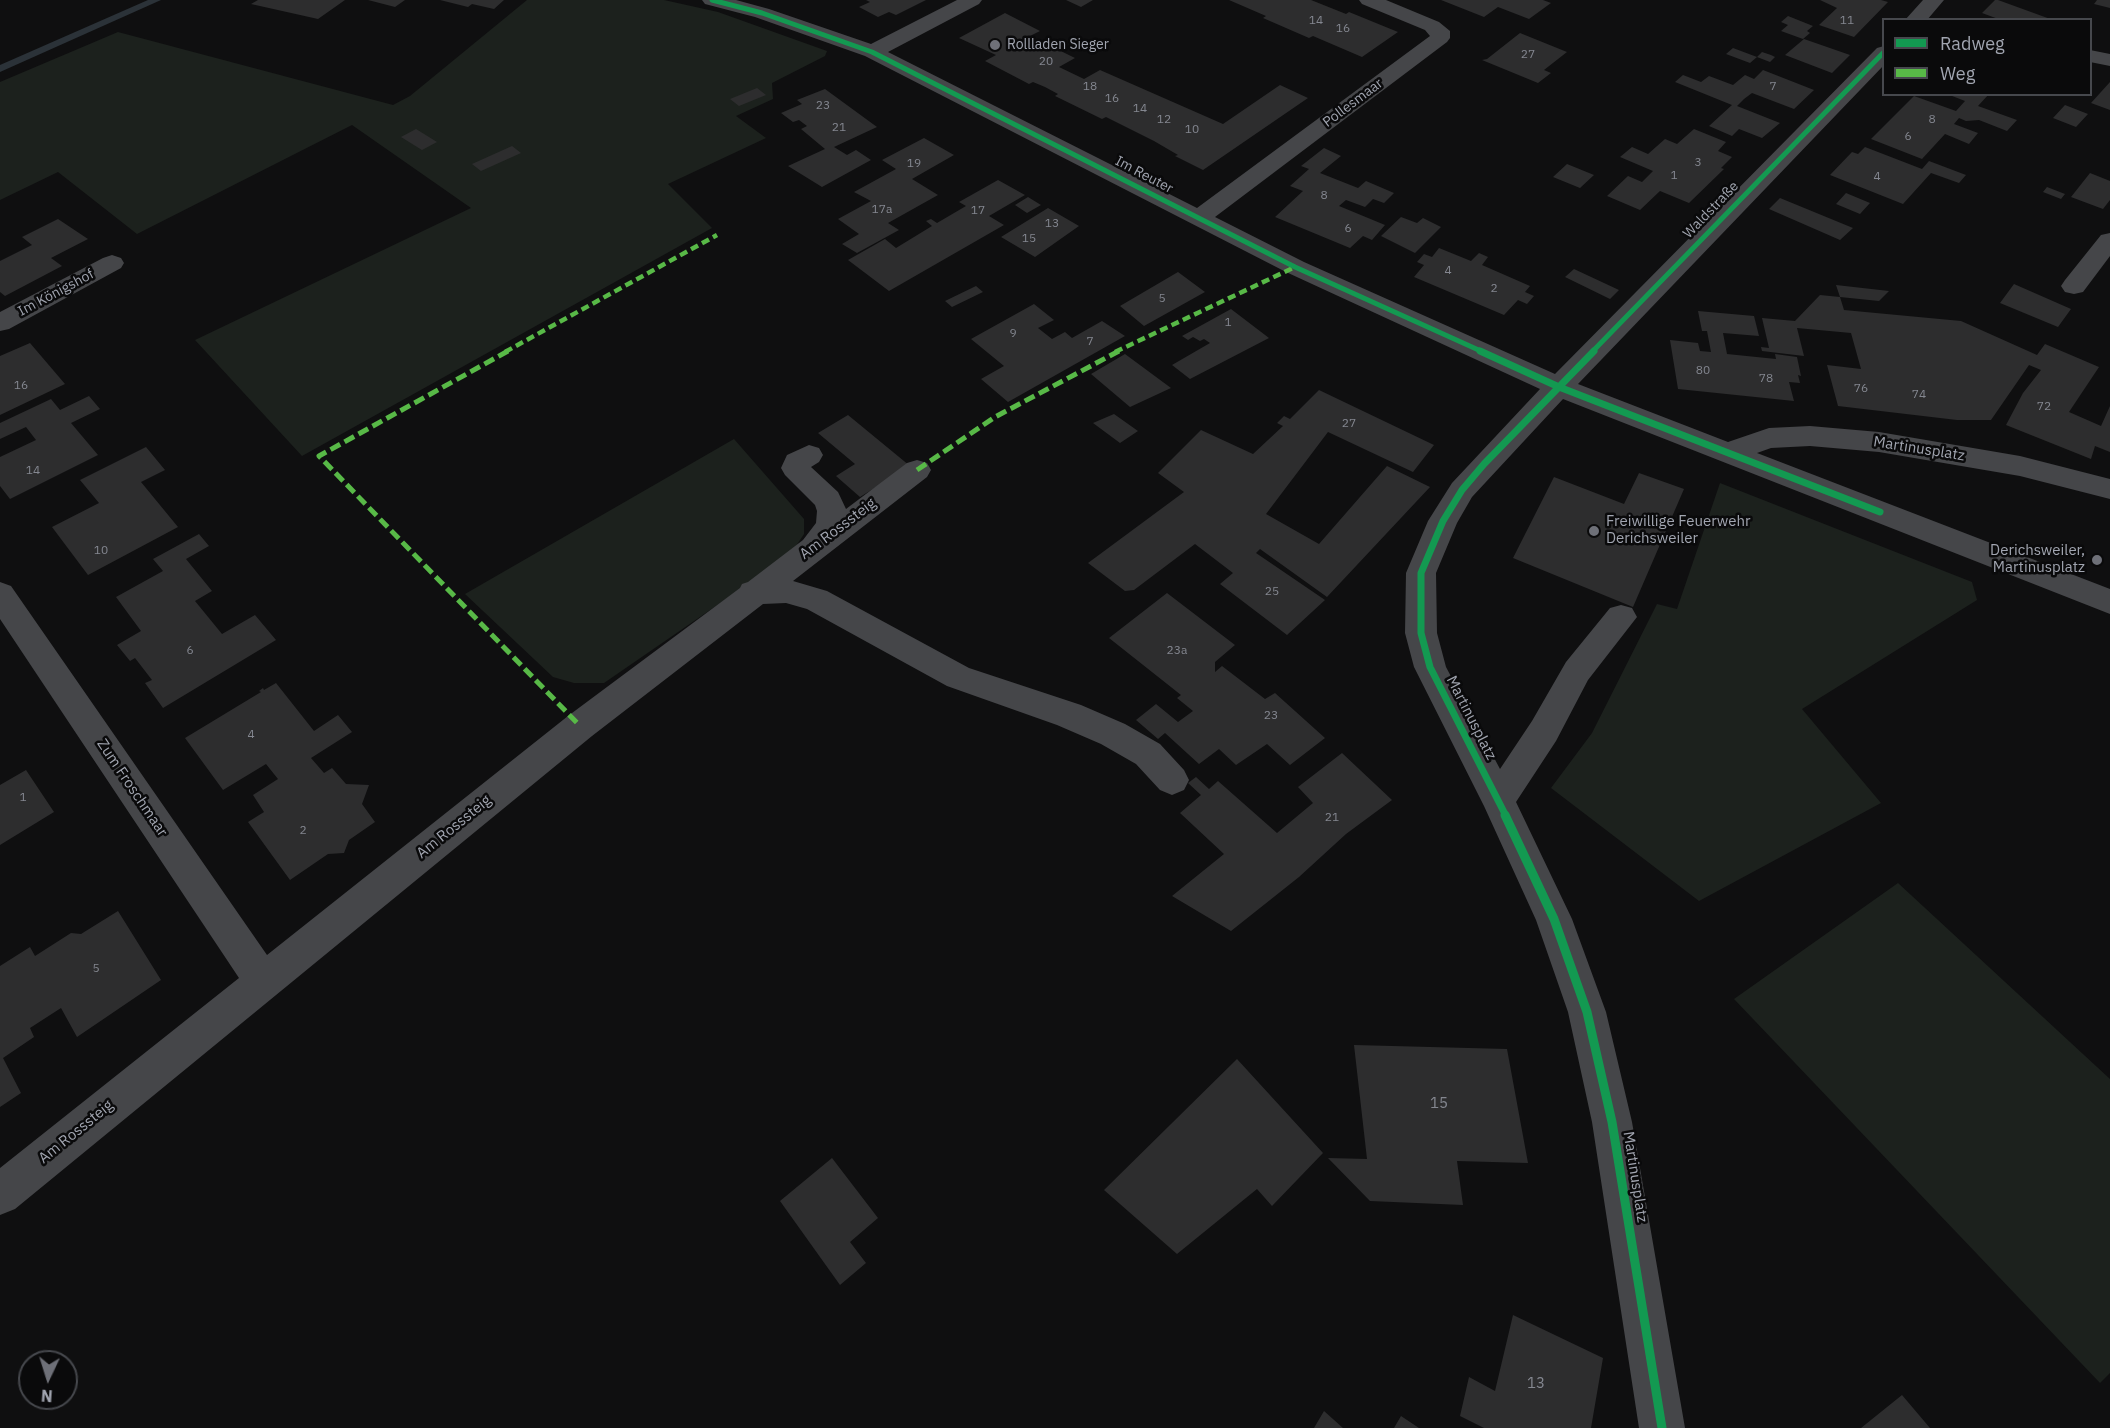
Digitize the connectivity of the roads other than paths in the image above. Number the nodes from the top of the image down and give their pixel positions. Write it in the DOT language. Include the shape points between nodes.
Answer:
graph roads {
  1 [pos="712,0"];
  2 [pos="972,0"];
  3 [pos="1369,0"];
  4 [pos="1925,7"];
  5 [pos="1942,18"];
  6 [pos="872,52"];
  7 [pos="1882,54"];
  8 [pos="2092,56"];
  9 [pos="2110,60"];
  10 [pos="1198,218"];
  11 [pos="2110,240"];
  12 [pos="112,262"];
  13 [pos="2074,286"];
  14 [pos="0,323"];
  15 [pos="1559,387"];
  16 [pos="1728,453"];
  17 [pos="809,455"];
  18 [pos="916,470"];
  19 [pos="2110,489"];
  20 [pos="815,546"];
  21 [pos="753,592"];
  22 [pos="0,594"];
  23 [pos="2110,602"];
  24 [pos="1621,617"];
  25 [pos="1172,780"];
  26 [pos="1498,800"];
  27 [pos="263,981"];
  28 [pos="0,1194"];
  29 [pos="1662,1428"];
  1 -- 6 [label="street, Im Reuter" via="762,13"];
  2 -- 6 [label="street"];
  3 -- 10 [label="street, Pollesmaar" via="1432,26 1440,31 1440,38"];
  4 -- 5 [label="street"];
  6 -- 10 [label="street, Im Reuter"];
  7 -- 15 [label="street, Waldstraße"];
  8 -- 9 [label="street"];
  10 -- 15 [label="street, Im Reuter" via="1306,272"];
  11 -- 13 [label="street"];
  12 -- 14 [label="street, Im Königshof"];
  15 -- 16 [label="street"];
  15 -- 26 [label="street, Martinusplatz" via="1462,490 1443,521 1421,573 1421,633 1430,667"];
  16 -- 19 [label="street, Martinusplatz" via="1769,438 1810,436 1879,442 2020,466"];
  16 -- 23 [label="street"];
  17 -- 20 [label="street" via="797,462 795,468 828,500 832,511 830,525"];
  18 -- 20 [label="street, Am Rosssteig"];
  20 -- 21 [label="street, Am Rosssteig"];
  21 -- 25 [label="street" via="786,591 816,599 958,677 1113,734 1148,754"];
  21 -- 27 [label="street, Am Rosssteig"];
  22 -- 27 [label="street, Zum Froschmaar"];
  24 -- 26 [label="street" via="1577,671 1544,731"];
  26 -- 29 [label="street, Martinusplatz" via="1554,919 1587,1012 1612,1122"];
  27 -- 28 [label="street, Am Rosssteig"];
}
